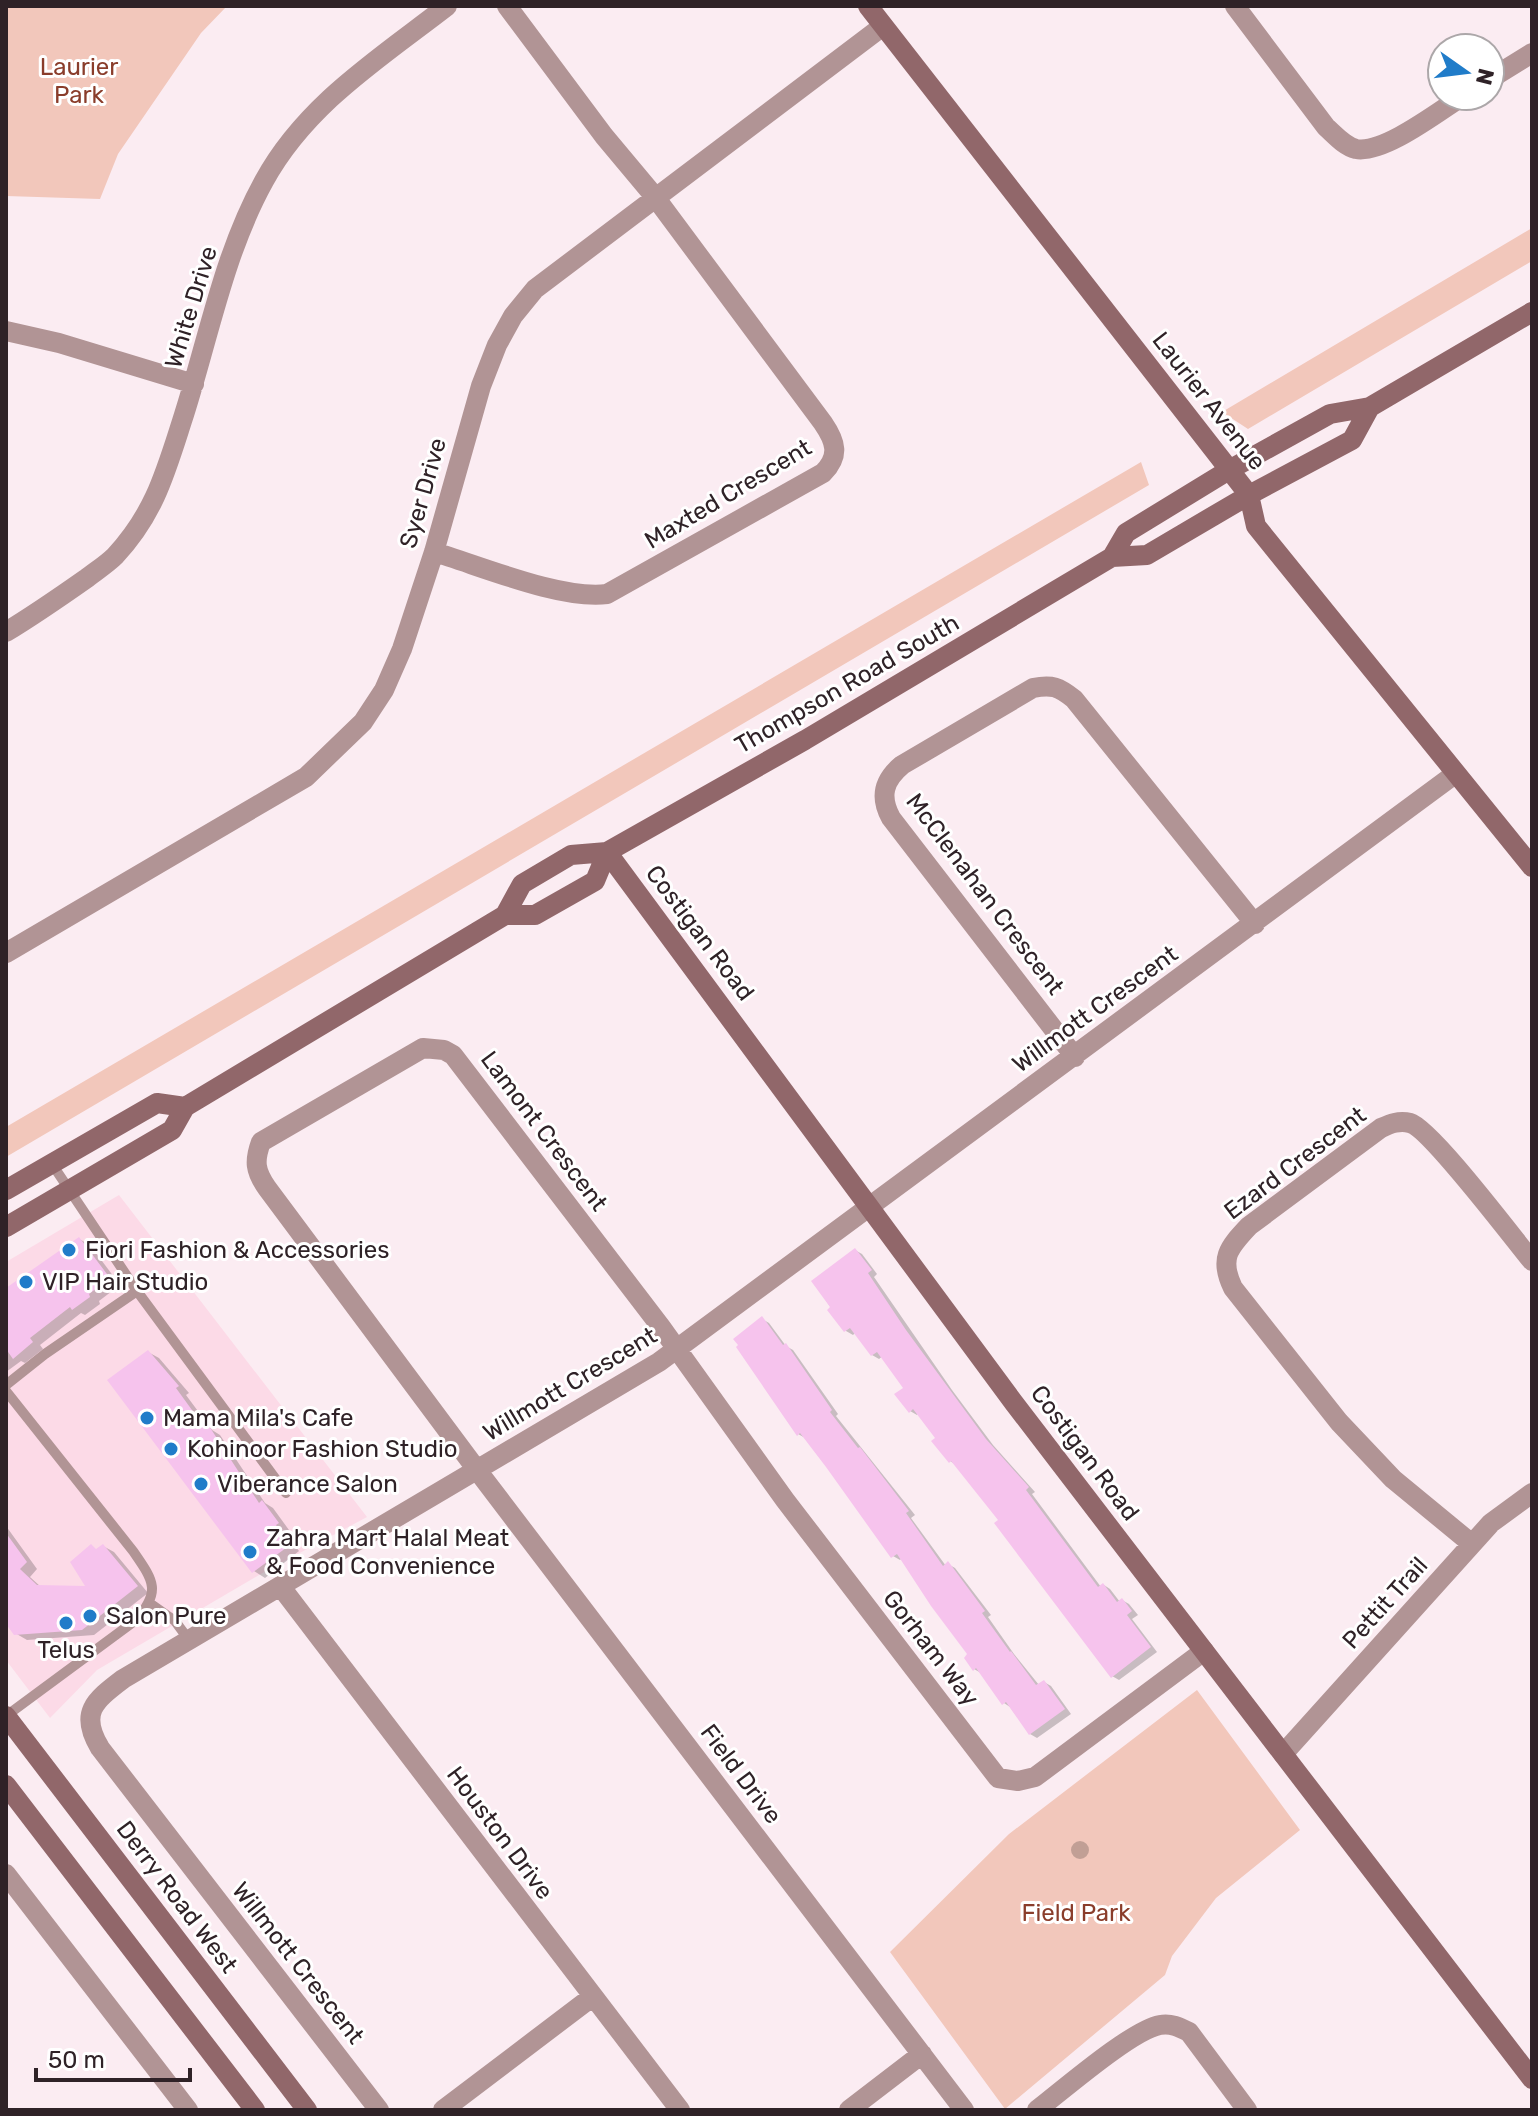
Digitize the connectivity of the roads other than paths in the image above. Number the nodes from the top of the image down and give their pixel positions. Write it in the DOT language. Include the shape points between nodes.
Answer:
graph roads {
  1 [pos="447,6"];
  2 [pos="507,6"];
  3 [pos="868,6"];
  4 [pos="1235,6"];
  5 [pos="883,26"];
  6 [pos="1532,53"];
  7 [pos="1506,69"];
  8 [pos="1436,112"];
  9 [pos="655,197"];
  10 [pos="1532,312"];
  11 [pos="6,331"];
  12 [pos="194,384"];
  13 [pos="1370,407"];
  14 [pos="1229,470"];
  15 [pos="1249,495"];
  16 [pos="434,552"];
  17 [pos="1112,557"];
  18 [pos="6,632"];
  19 [pos="1455,774"];
  20 [pos="607,852"];
  21 [pos="1532,867"];
  22 [pos="505,915"];
  23 [pos="1255,924"];
  24 [pos="6,953"];
  25 [pos="1075,1057"];
  26 [pos="185,1107"];
  27 [pos="52,1164"];
  28 [pos="70,1189"];
  29 [pos="6,1190"];
  30 [pos="871,1207"];
  31 [pos="6,1227"];
  32 [pos="1532,1261"];
  33 [pos="137,1291"];
  34 [pos="677,1350"];
  35 [pos="6,1388"];
  36 [pos="477,1470"];
  37 [pos="286,1493"];
  38 [pos="1532,1493"];
  39 [pos="1472,1544"];
  40 [pos="281,1587"];
  41 [pos="151,1604"];
  42 [pos="190,1641"];
  43 [pos="1204,1651"];
  44 [pos="6,1716"];
  45 [pos="1283,1754"];
  46 [pos="6,1785"];
  47 [pos="6,1874"];
  48 [pos="592,1997"];
  49 [pos="922,2054"];
  50 [pos="1532,2079"];
  51 [pos="188,2110"];
  52 [pos="255,2110"];
  53 [pos="307,2110"];
  54 [pos="379,2110"];
  55 [pos="443,2110"];
  56 [pos="680,2110"];
  57 [pos="849,2110"];
  58 [pos="964,2110"];
  59 [pos="1037,2110"];
  60 [pos="1247,2110"];
  1 -- 12 [label="street, White Drive" via="315,111 281,153 248,214 219,292"];
  2 -- 9 [label="street"];
  3 -- 5 [label="main road, Laurier Avenue"];
  4 -- 8 [label="street" via="1326,127 1355,149 1377,147"];
  5 -- 9 [label="street, Syer Drive"];
  5 -- 14 [label="main road, Laurier Avenue"];
  6 -- 7 [label="street"];
  9 -- 16 [label="street, Syer Drive" via="535,289 513,316 481,386"];
  9 -- 16 [label="street, Maxted Crescent" via="833,438 830,467 607,594 550,588"];
  10 -- 13 [label="main road, Thompson Road South"];
  11 -- 12 [label="street"];
  12 -- 18 [label="street, White Drive" via="159,492 137,529 114,558"];
  13 -- 14 [label="main road, Thompson Road South" via="1330,414"];
  13 -- 15 [label="main road, Thompson Road South" via="1352,440"];
  14 -- 15 [label="main road, Laurier Avenue"];
  14 -- 17 [label="main road, Thompson Road South" via="1126,533"];
  15 -- 17 [label="main road, Thompson Road South" via="1147,555"];
  15 -- 19 [label="main road, Laurier Avenue" via="1256,526"];
  16 -- 24 [label="street, Syer Drive" via="384,690 332,755 267,801"];
  17 -- 20 [label="main road, Thompson Road South"];
  19 -- 21 [label="main road, Laurier Avenue"];
  19 -- 23 [label="street, Willmott Crescent"];
  20 -- 22 [label="main road, Thompson Road South" via="571,855 522,884"];
  20 -- 22 [label="main road, Thompson Road South" via="595,881 535,915"];
  20 -- 30 [label="main road, Costigan Road"];
  22 -- 26 [label="main road, Thompson Road South"];
  23 -- 25 [label="street, Willmott Crescent"];
  23 -- 25 [label="street, McClenahan Crescent" via="1062,689 1050,684 1033,688 902,765 883,794 891,818"];
  25 -- 30 [label="street, Willmott Crescent"];
  26 -- 27 [label="main road, Thompson Road South" via="157,1103"];
  26 -- 28 [label="main road, Thompson Road South" via="172,1130"];
  27 -- 28 [label="lane"];
  27 -- 29 [label="main road, Thompson Road South"];
  28 -- 31 [label="main road, Thompson Road South"];
  28 -- 33 [label="lane"];
  30 -- 34 [label="street, Willmott Crescent"];
  30 -- 43 [label="main road, Costigan Road"];
  32 -- 39 [label="street, Ezard Crescent" via="1434,1140 1412,1123 1395,1122 1249,1226 1225,1259 1233,1288 1339,1422 1393,1479"];
  33 -- 35 [label="lane" via="45,1354"];
  33 -- 37 [label="lane"];
  34 -- 36 [label="street, Willmott Crescent"];
  34 -- 36 [label="street, Lamont Crescent" via="453,1055 444,1050 423,1048 261,1142 254,1160 259,1175"];
  34 -- 43 [label="street, Gorham Way" via="998,1778 1035,1777"];
  35 -- 41 [label="lane" via="146,1569"];
  36 -- 40 [label="street, Willmott Crescent"];
  36 -- 49 [label="street, Field Drive"];
  38 -- 39 [label="street, Pettit Trail"];
  39 -- 45 [label="street, Pettit Trail"];
  40 -- 42 [label="street, Willmott Crescent"];
  40 -- 48 [label="street, Houston Drive"];
  41 -- 42 [label="lane" via="175,1621"];
  41 -- 44 [label="lane"];
  42 -- 54 [label="street, Willmott Crescent" via="105,1693 90,1713 91,1733"];
  43 -- 45 [label="main road, Costigan Road"];
  44 -- 53 [label="main road, Derry Road West"];
  45 -- 50 [label="main road, Costigan Road"];
  46 -- 52 [label="main road"];
  47 -- 51 [label="street"];
  48 -- 55 [label="street"];
  48 -- 56 [label="street, Houston Drive"];
  49 -- 57 [label="street"];
  49 -- 58 [label="street, Field Drive"];
  59 -- 60 [label="street" via="1138,2034 1163,2024 1189,2032"];
}
